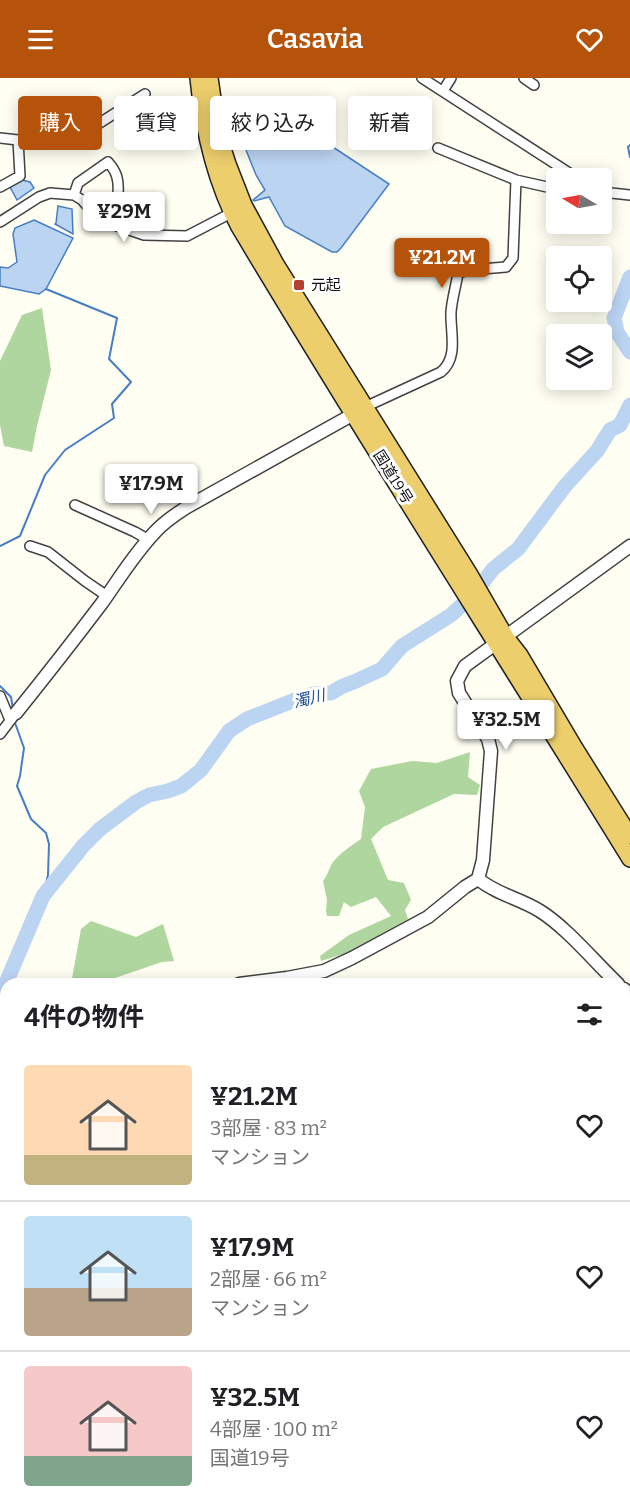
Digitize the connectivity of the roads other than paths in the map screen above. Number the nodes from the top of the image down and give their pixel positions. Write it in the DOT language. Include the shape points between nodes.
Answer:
graph roads {
  1 [pos="198,78"];
  2 [pos="210,78"];
  3 [pos="422,78"];
  4 [pos="451,78"];
  5 [pos="524,78"];
  6 [pos="534,85"];
  7 [pos="443,91"];
  8 [pos="145,94"];
  9 [pos="102,122"];
  10 [pos="0,138"];
  11 [pos="18,140"];
  12 [pos="438,148"];
  13 [pos="19,150"];
  14 [pos="562,168"];
  15 [pos="516,180"];
  16 [pos="0,187"];
  17 [pos="546,187"];
  18 [pos="612,193"];
  19 [pos="74,195"];
  20 [pos="630,195"];
  21 [pos="238,209"];
  22 [pos="103,221"];
  23 [pos="0,222"];
  24 [pos="359,411"];
  25 [pos="75,505"];
  26 [pos="147,541"];
  27 [pos="30,546"];
  28 [pos="630,546"];
  29 [pos="106,596"];
  30 [pos="501,641"];
  31 [pos="0,696"];
  32 [pos="13,717"];
  33 [pos="0,734"];
  34 [pos="630,836"];
  35 [pos="630,859"];
  36 [pos="478,879"];
  37 [pos="287,978"];
  38 [pos="612,978"];
  1 -- 21 [label="highway, 国道19号" via="211,157"];
  2 -- 21 [label="highway, 国道19号" via="218,133"];
  3 -- 7 [label="street"];
  4 -- 7 [label="street"];
  5 -- 6 [label="street"];
  7 -- 14 [label="street"];
  8 -- 9 [label="street"];
  10 -- 11 [label="street"];
  12 -- 15 [label="street"];
  13 -- 16 [label="street" via="20,176"];
  15 -- 17 [label="street"];
  15 -- 24 [label="street" via="513,258 506,267 458,273 451,312 452,349 446,368"];
  18 -- 20 [label="street"];
  19 -- 22 [label="street"];
  19 -- 22 [label="street" via="78,183 108,162 116,171 119,190"];
  19 -- 23 [label="street" via="39,196"];
  21 -- 22 [label="street" via="187,236 144,235"];
  21 -- 24 [label="highway, 国道19号" via="276,264"];
  24 -- 26 [label="street" via="187,507"];
  24 -- 30 [label="highway, 国道19号"];
  25 -- 26 [label="street"];
  26 -- 29 [label="street"];
  27 -- 29 [label="street" via="48,552"];
  28 -- 30 [label="street"];
  29 -- 32 [label="street"];
  30 -- 34 [label="highway, 国道19号" via="520,655"];
  30 -- 35 [label="highway, 国道19号"];
  30 -- 36 [label="street" via="465,666 458,681 459,693 488,739 491,751 483,860"];
  31 -- 32 [label="street"];
  32 -- 33 [label="street"];
  36 -- 37 [label="street" via="428,916 352,958 324,971"];
  36 -- 38 [label="street" via="558,924"];
}
